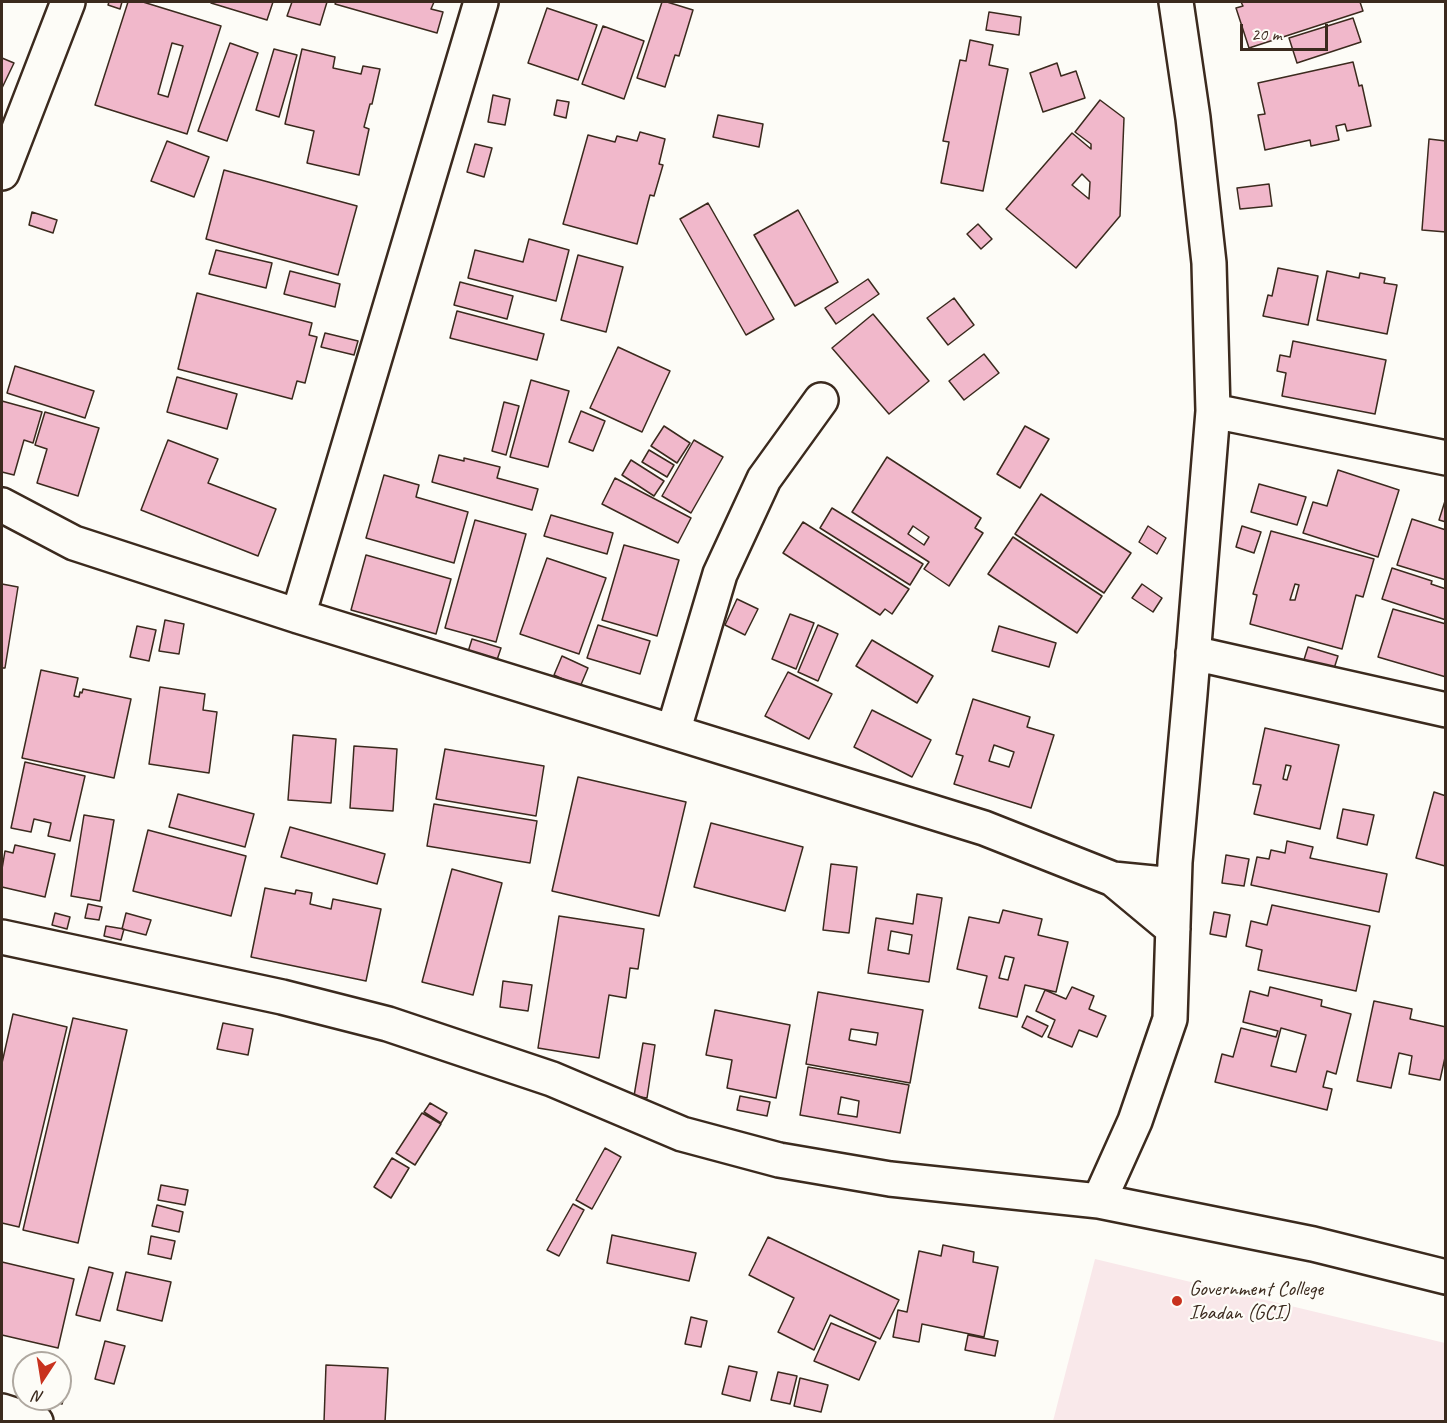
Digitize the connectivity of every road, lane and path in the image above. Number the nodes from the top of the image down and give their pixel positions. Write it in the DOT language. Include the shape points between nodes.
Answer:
graph roads {
  1 [pos="68,2"];
  2 [pos="481,2"];
  3 [pos="1176,2"];
  4 [pos="2,173"];
  5 [pos="820,400"];
  6 [pos="1213,411"];
  7 [pos="1446,459"];
  8 [pos="2,505"];
  9 [pos="298,616"];
  10 [pos="1193,653"];
  11 [pos="1446,710"];
  12 [pos="674,732"];
  13 [pos="1113,879"];
  14 [pos="1174,885"];
  15 [pos="1173,929"];
  16 [pos="2,937"];
  17 [pos="1099,1201"];
  18 [pos="1446,1277"];
  19 [pos="2,1411"];
  20 [pos="36,1422"];
  1 -- 4 [label="street"];
  2 -- 9 [label="street"];
  3 -- 6 [label="street" via="1209,263"];
  5 -- 12 [label="street" via="765,479 720,574"];
  6 -- 7 [label="street"];
  6 -- 10 [label="street"];
  8 -- 9 [label="street" via="74,543"];
  9 -- 12 [label="street"];
  10 -- 11 [label="street"];
  10 -- 14 [label="street"];
  12 -- 13 [label="street" via="984,828"];
  13 -- 14 [label="street"];
  13 -- 15 [label="street"];
  14 -- 15 [label="street"];
  15 -- 17 [label="street" via="1170,1019 1135,1121"];
  16 -- 17 [label="street" via="388,1023 552,1078 682,1134 779,1160 890,1179"];
  17 -- 18 [label="street" via="1313,1244"];
  19 -- 20 [label="street"];
}
